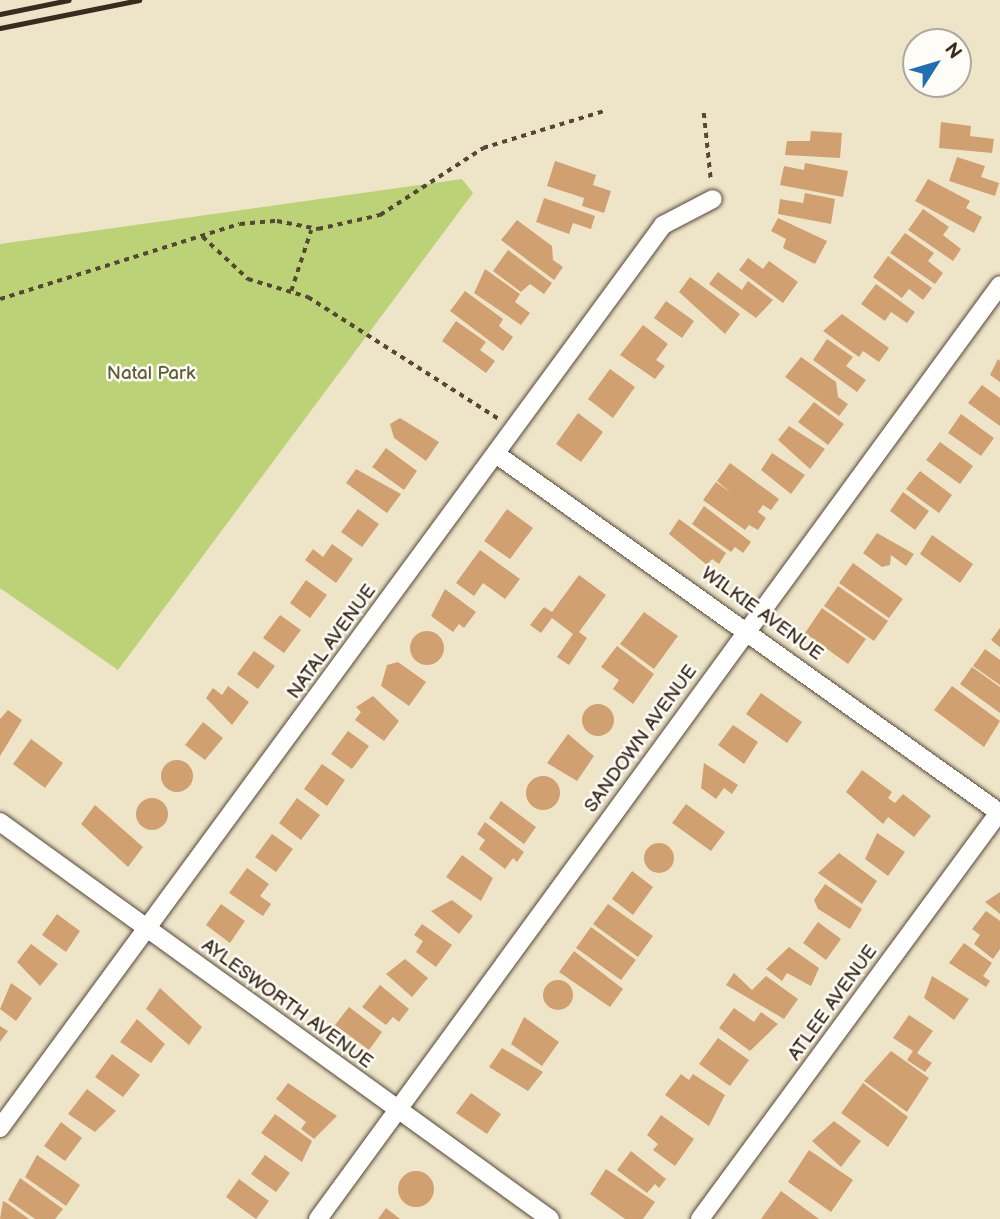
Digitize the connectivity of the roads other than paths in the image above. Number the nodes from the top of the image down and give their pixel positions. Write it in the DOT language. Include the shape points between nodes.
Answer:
graph roads {
  1 [pos="713,199"];
  2 [pos="1000,285"];
  3 [pos="496,454"];
  4 [pos="747,629"];
  5 [pos="1000,812"];
  6 [pos="0,822"];
  7 [pos="148,928"];
  8 [pos="396,1110"];
  9 [pos="0,1128"];
  10 [pos="318,1219"];
  11 [pos="550,1219"];
  12 [pos="700,1219"];
  1 -- 3 [label="street, NATAL AVENUE" via="663,225"];
  2 -- 4 [label="street, SANDOWN AVENUE"];
  3 -- 4 [label="street, WILKIE AVENUE"];
  3 -- 7 [label="street, NATAL AVENUE"];
  4 -- 5 [label="street, WILKIE AVENUE"];
  4 -- 8 [label="street, SANDOWN AVENUE"];
  5 -- 12 [label="street, ATLEE AVENUE"];
  6 -- 7 [label="street, AYLESWORTH AVENUE"];
  7 -- 8 [label="street, AYLESWORTH AVENUE"];
  7 -- 9 [label="street, NATAL AVENUE"];
  8 -- 10 [label="street, SANDOWN AVENUE"];
  8 -- 11 [label="street, AYLESWORTH AVENUE"];
}
